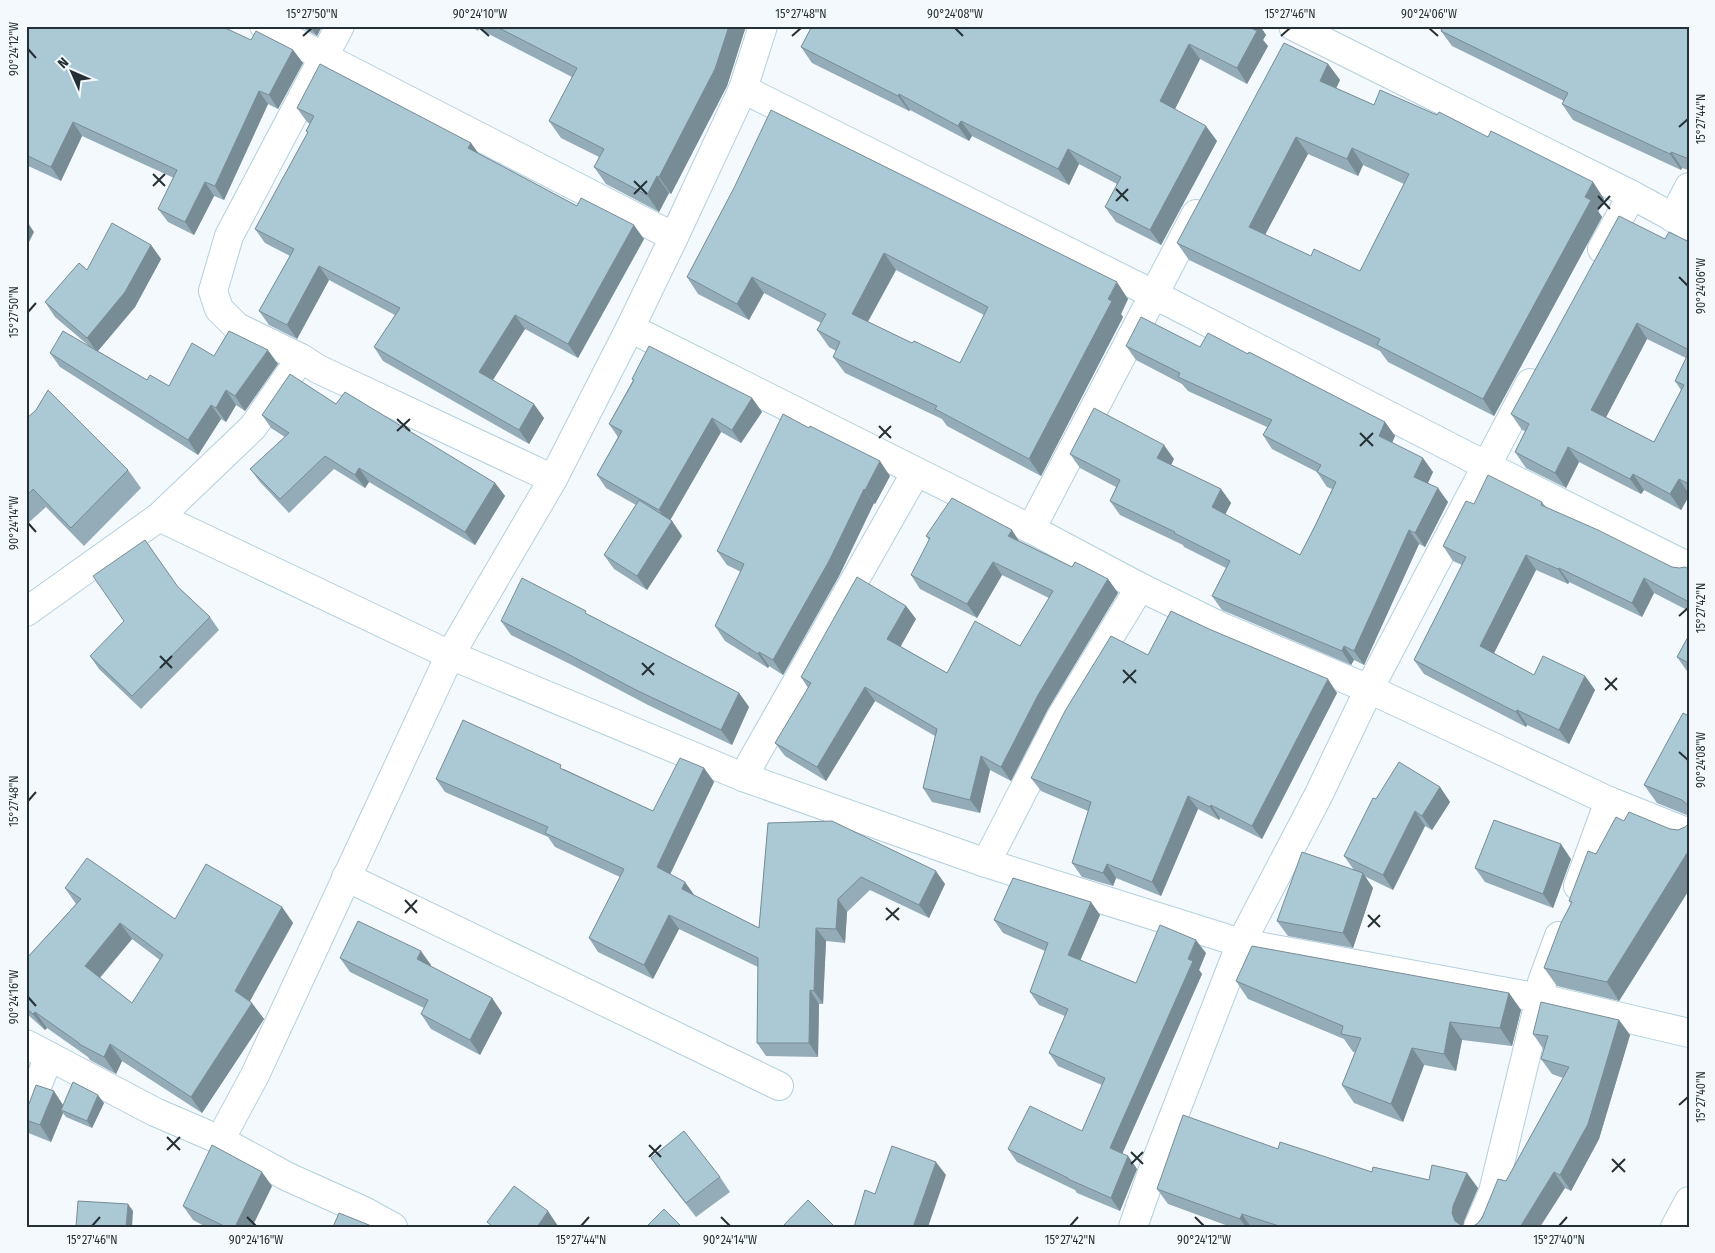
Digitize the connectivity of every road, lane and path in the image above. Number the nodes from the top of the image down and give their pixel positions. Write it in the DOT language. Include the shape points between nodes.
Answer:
graph roads {
  1 [pos="264,26"];
  2 [pos="340,26"];
  3 [pos="763,26"];
  4 [pos="1293,31"];
  5 [pos="324,58"];
  6 [pos="744,89"];
  7 [pos="1689,188"];
  8 [pos="1208,191"];
  9 [pos="1632,195"];
  10 [pos="1681,222"];
  11 [pos="674,237"];
  12 [pos="1590,272"];
  13 [pos="1153,294"];
  14 [pos="630,328"];
  15 [pos="1543,357"];
  16 [pos="301,358"];
  17 [pos="1486,465"];
  18 [pos="916,472"];
  19 [pos="553,479"];
  20 [pos="159,517"];
  21 [pos="1032,529"];
  22 [pos="1689,566"];
  23 [pos="1140,587"];
  24 [pos="26,612"];
  25 [pos="450,655"];
  26 [pos="1369,689"];
  27 [pos="743,777"];
  28 [pos="1609,801"];
  29 [pos="1689,833"];
  30 [pos="986,863"];
  31 [pos="346,877"];
  32 [pos="1242,943"];
  33 [pos="1540,998"];
  34 [pos="1689,1032"];
  35 [pos="38,1050"];
  36 [pos="779,1086"];
  37 [pos="26,1115"];
  38 [pos="220,1140"];
  39 [pos="1689,1201"];
  40 [pos="393,1227"];
  41 [pos="1133,1227"];
  42 [pos="1478,1227"];
  43 [pos="1675,1227"];
  1 -- 5 [label="street"];
  2 -- 5 [label="street"];
  3 -- 6 [label="street"];
  4 -- 9 [label="street"];
  5 -- 11 [label="street"];
  5 -- 16 [label="street" via="229,236 213,291 219,309 237,327"];
  6 -- 11 [label="street"];
  6 -- 13 [label="street"];
  7 -- 10 [label="street"];
  8 -- 13 [label="street"];
  9 -- 10 [label="street"];
  9 -- 12 [label="street"];
  11 -- 14 [label="street"];
  13 -- 17 [label="street"];
  13 -- 21 [label="street"];
  14 -- 18 [label="street"];
  14 -- 19 [label="street"];
  15 -- 17 [label="street"];
  16 -- 19 [label="street" via="318,369"];
  16 -- 20 [label="street" via="253,427"];
  17 -- 22 [label="street"];
  17 -- 26 [label="street"];
  18 -- 21 [label="street"];
  18 -- 27 [label="street"];
  19 -- 25 [label="street"];
  20 -- 24 [label="street"];
  20 -- 25 [label="street"];
  21 -- 23 [label="street"];
  23 -- 26 [label="street" via="1224,628"];
  23 -- 30 [label="street" via="1061,717"];
  25 -- 27 [label="street"];
  25 -- 31 [label="street"];
  26 -- 28 [label="street"];
  26 -- 32 [label="street"];
  27 -- 30 [label="street"];
  28 -- 29 [label="street"];
  28 -- 33 [label="street" via="1542,982"];
  30 -- 32 [label="street"];
  31 -- 36 [label="street"];
  31 -- 38 [label="street" via="254,1075"];
  32 -- 33 [label="street"];
  32 -- 41 [label="street"];
  33 -- 34 [label="street"];
  33 -- 42 [label="street" via="1493,1192"];
  35 -- 37 [label="street"];
  35 -- 38 [label="street" via="155,1112"];
  38 -- 40 [label="street" via="288,1177"];
  39 -- 43 [label="street"];
}
